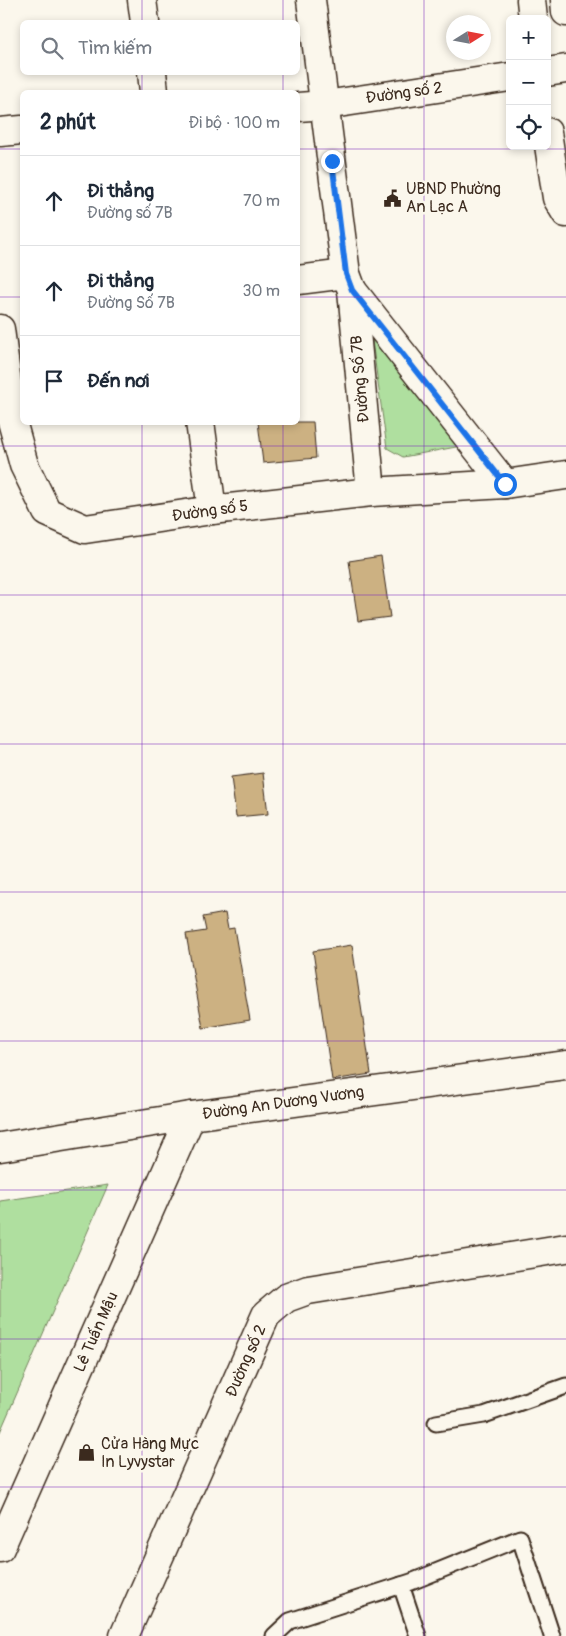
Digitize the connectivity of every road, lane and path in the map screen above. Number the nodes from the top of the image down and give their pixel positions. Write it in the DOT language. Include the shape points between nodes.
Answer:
graph roads {
  1 [pos="142,0"];
  2 [pos="311,0"];
  3 [pos="531,0"];
  4 [pos="565,0"];
  5 [pos="566,12"];
  6 [pos="533,15"];
  7 [pos="145,20"];
  8 [pos="566,69"];
  9 [pos="551,71"];
  10 [pos="152,75"];
  11 [pos="506,78"];
  12 [pos="154,90"];
  13 [pos="325,105"];
  14 [pos="300,107"];
  15 [pos="20,130"];
  16 [pos="0,132"];
  17 [pos="550,150"];
  18 [pos="566,213"];
  19 [pos="300,280"];
  20 [pos="349,282"];
  21 [pos="0,330"];
  22 [pos="200,425"];
  23 [pos="566,474"];
  24 [pos="505,484"];
  25 [pos="371,492"];
  26 [pos="212,510"];
  27 [pos="566,1065"];
  28 [pos="191,1116"];
  29 [pos="0,1147"];
  30 [pos="566,1248"];
  31 [pos="566,1386"];
  32 [pos="436,1423"];
  33 [pos="0,1548"];
  34 [pos="401,1585"];
  35 [pos="124,1636"];
  36 [pos="274,1636"];
  37 [pos="418,1636"];
  38 [pos="552,1636"];
  1 -- 7 [label="street"];
  2 -- 13 [label="street, Đường Số 7B"];
  3 -- 6 [label="street"];
  4 -- 5 [label="street"];
  8 -- 9 [label="street"];
  10 -- 12 [label="street"];
  11 -- 13 [label="street, Đường số 2"];
  13 -- 14 [label="street, Đường số 2"];
  13 -- 20 [label="street, Đường Số 7B"];
  15 -- 16 [label="street"];
  17 -- 18 [label="street" via="557,198"];
  19 -- 20 [label="street"];
  20 -- 24 [label="street, Đường Số 7B"];
  20 -- 25 [label="street, Đường Số 7B"];
  21 -- 26 [label="street, Đường số 5" via="15,430 24,465 47,512 85,529"];
  22 -- 26 [label="street"];
  23 -- 24 [label="street, Đường số 5"];
  24 -- 25 [label="street, Đường số 5"];
  25 -- 26 [label="street, Đường số 5"];
  27 -- 28 [label="street, Đường An Dương Vương"];
  28 -- 29 [label="street, Đường An Dương Vương"];
  28 -- 33 [label="street, Lê Tuấn Mậu"];
  30 -- 35 [label="street, Đường số 2" via="308,1290 286,1298 266,1315"];
  31 -- 32 [label="lane" via="484,1415"];
  34 -- 36 [label="lane" via="290,1621"];
  34 -- 37 [label="lane"];
  34 -- 38 [label="lane" via="520,1538"];
}
